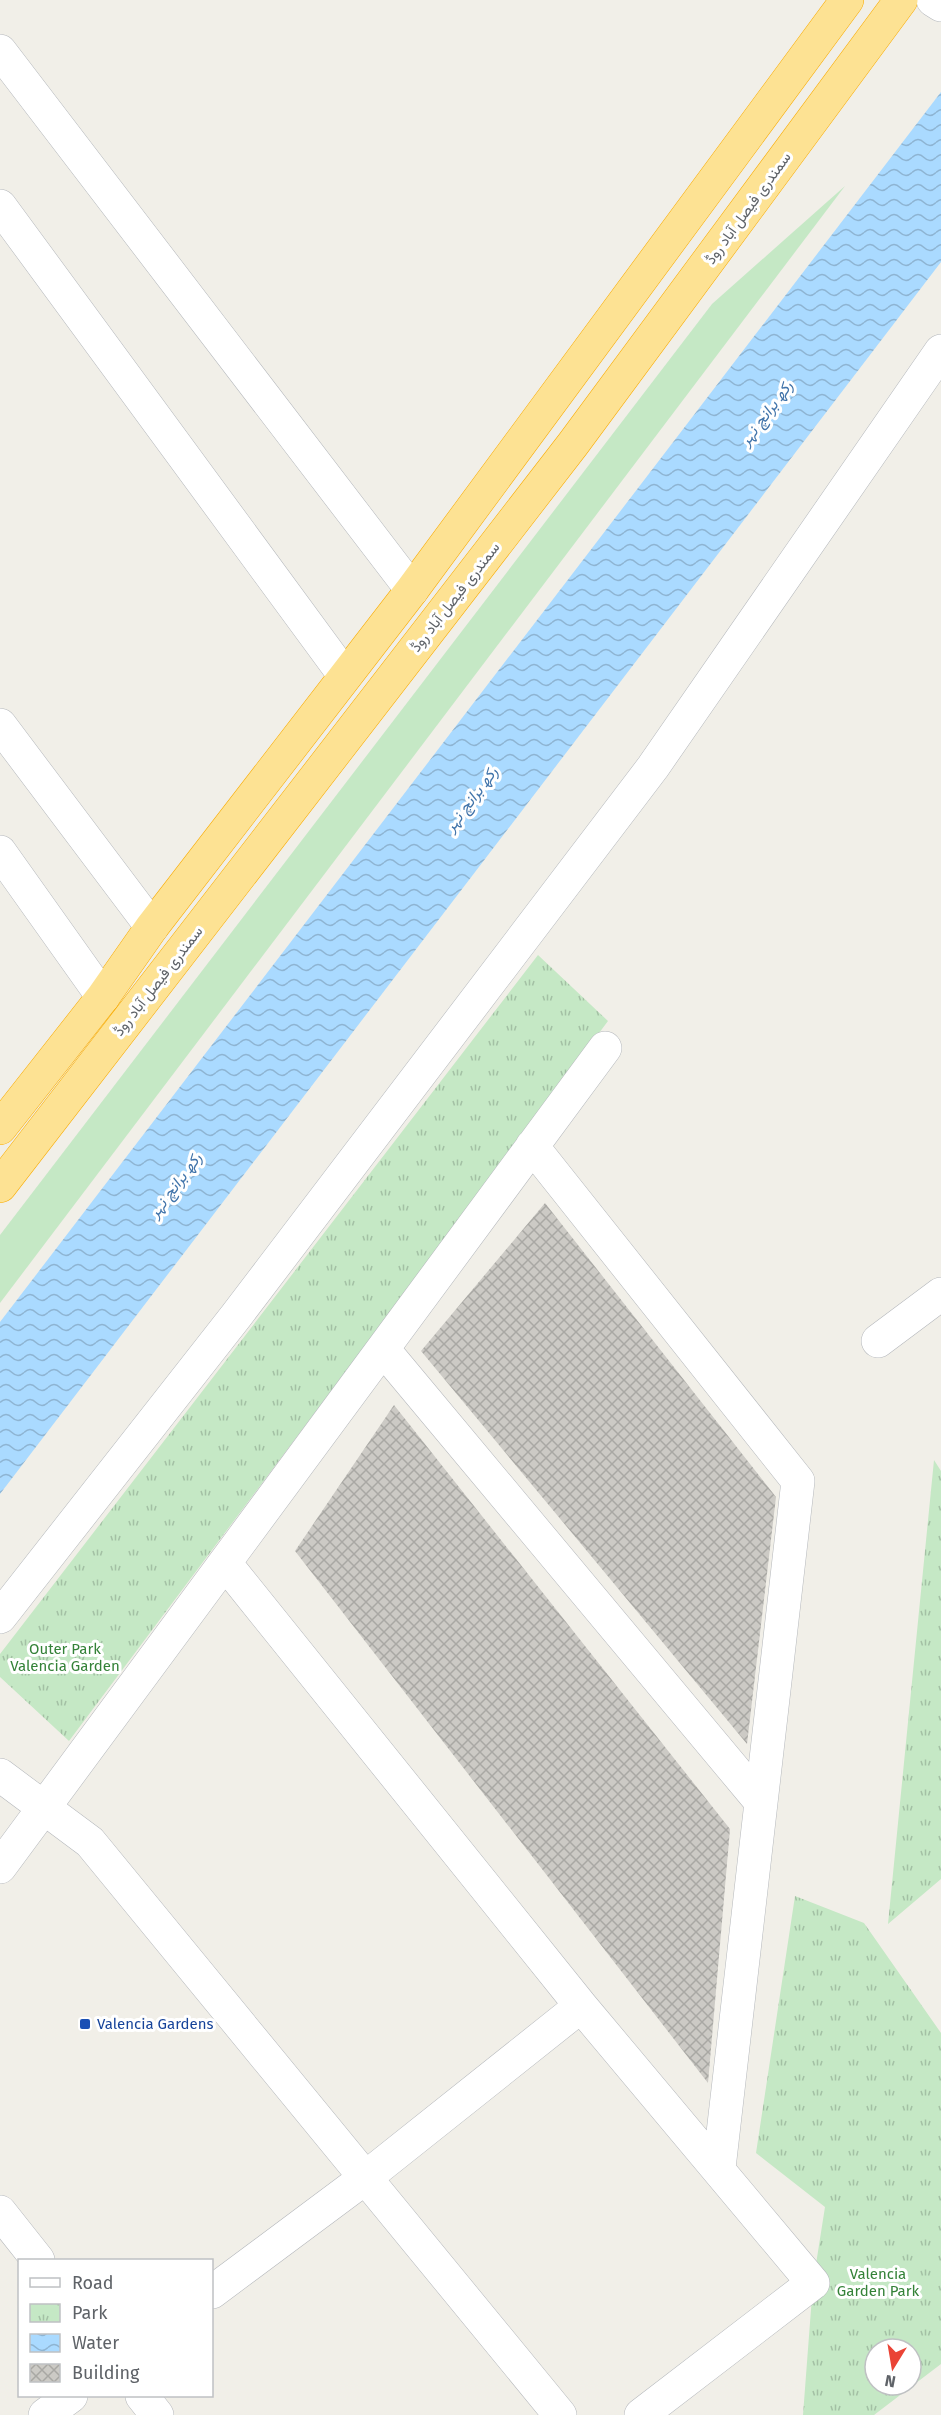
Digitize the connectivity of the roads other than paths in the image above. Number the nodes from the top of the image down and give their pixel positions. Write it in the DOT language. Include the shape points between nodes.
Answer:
graph roads {
  1 [pos="847,0"];
  2 [pos="902,0"];
  3 [pos="933,0"];
  4 [pos="941,5"];
  5 [pos="0,51"];
  6 [pos="0,206"];
  7 [pos="941,351"];
  8 [pos="412,590"];
  9 [pos="345,676"];
  10 [pos="0,725"];
  11 [pos="0,852"];
  12 [pos="152,927"];
  13 [pos="103,997"];
  14 [pos="605,1048"];
  15 [pos="0,1128"];
  16 [pos="532,1146"];
  17 [pos="0,1186"];
  18 [pos="941,1294"];
  19 [pos="878,1341"];
  20 [pos="382,1349"];
  21 [pos="225,1563"];
  22 [pos="0,1617"];
  23 [pos="0,1775"];
  24 [pos="761,1802"];
  25 [pos="44,1807"];
  26 [pos="0,1867"];
  27 [pos="581,2006"];
  28 [pos="719,2168"];
  29 [pos="366,2178"];
  30 [pos="0,2212"];
  31 [pos="37,2259"];
  32 [pos="213,2291"];
  33 [pos="70,2397"];
  34 [pos="143,2397"];
  35 [pos="45,2415"];
  36 [pos="158,2415"];
  37 [pos="560,2415"];
  38 [pos="641,2415"];
  1 -- 8 [label="highway"];
  2 -- 17 [label="highway, سمندری فیصل آباد روڈ" via="573,444"];
  3 -- 4 [label="street"];
  5 -- 8 [label="street"];
  6 -- 9 [label="street"];
  7 -- 22 [label="street" via="653,767 236,1316"];
  8 -- 9 [label="highway"];
  9 -- 12 [label="highway"];
  10 -- 12 [label="street"];
  11 -- 13 [label="street"];
  12 -- 13 [label="highway"];
  13 -- 15 [label="highway"];
  14 -- 16 [label="street"];
  16 -- 20 [label="street"];
  16 -- 24 [label="street" via="798,1481"];
  18 -- 19 [label="street"];
  20 -- 21 [label="street"];
  20 -- 24 [label="street"];
  21 -- 25 [label="street"];
  21 -- 27 [label="street"];
  23 -- 25 [label="street"];
  24 -- 28 [label="street"];
  25 -- 26 [label="street"];
  25 -- 29 [label="street" via="90,1842"];
  27 -- 28 [label="street"];
  27 -- 29 [label="street"];
  28 -- 38 [label="street" via="813,2283"];
  29 -- 32 [label="street"];
  29 -- 37 [label="street"];
  30 -- 31 [label="street"];
  33 -- 35 [label="street"];
  34 -- 36 [label="street"];
}
